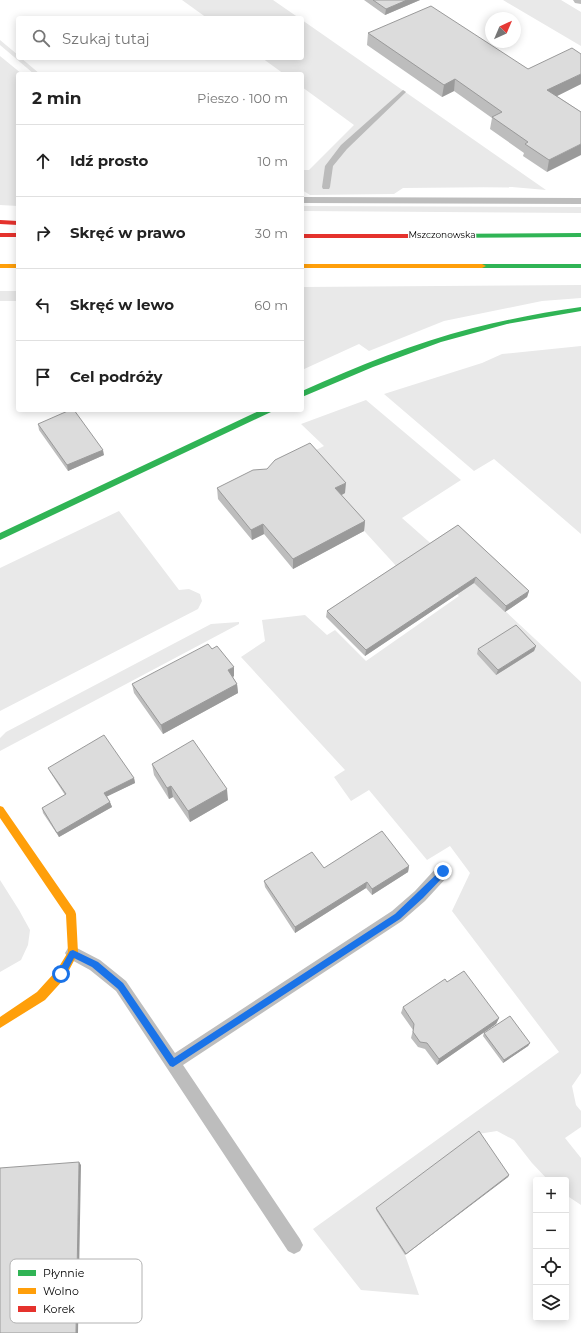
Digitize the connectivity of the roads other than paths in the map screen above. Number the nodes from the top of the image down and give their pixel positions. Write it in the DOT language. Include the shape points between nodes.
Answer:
graph roads {
  1 [pos="304,200"];
  2 [pos="581,201"];
  3 [pos="0,222"];
  4 [pos="16,223"];
  5 [pos="0,235"];
  6 [pos="581,235"];
  7 [pos="16,236"];
  8 [pos="304,236"];
  9 [pos="0,266"];
  10 [pos="16,266"];
  11 [pos="304,266"];
  12 [pos="581,266"];
  13 [pos="581,309"];
  14 [pos="304,393"];
  15 [pos="264,412"];
  16 [pos="0,538"];
  17 [pos="0,810"];
  18 [pos="443,871"];
  19 [pos="73,953"];
  20 [pos="0,1023"];
  21 [pos="173,1064"];
  22 [pos="294,1244"];
  1 -- 2 [label="lane"];
  3 -- 4 [label="main road"];
  5 -- 7 [label="main road"];
  6 -- 8 [label="main road, Mszczonowska"];
  9 -- 10 [label="main road"];
  11 -- 12 [label="main road"];
  13 -- 14 [label="main road" via="555,311 480,326 416,346"];
  15 -- 16 [label="main road"];
  17 -- 19 [label="main road" via="71,914"];
  18 -- 21 [label="lane" via="397,916"];
  19 -- 20 [label="main road" via="61,974 41,996"];
  19 -- 21 [label="lane" via="95,965 121,986"];
  21 -- 22 [label="lane"];
}
